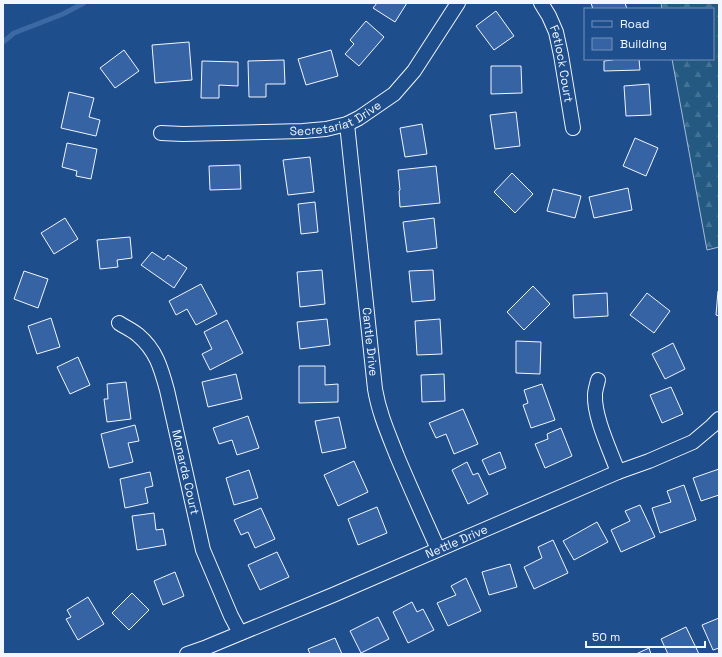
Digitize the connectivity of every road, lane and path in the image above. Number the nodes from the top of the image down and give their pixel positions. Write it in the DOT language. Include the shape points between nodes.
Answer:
graph roads {
  1 [pos="458,3"];
  2 [pos="541,3"];
  3 [pos="347,124"];
  4 [pos="573,128"];
  5 [pos="161,133"];
  6 [pos="119,323"];
  7 [pos="598,380"];
  8 [pos="719,419"];
  9 [pos="618,472"];
  10 [pos="438,549"];
  11 [pos="240,633"];
  12 [pos="187,654"];
  1 -- 3 [label="street, Secretariat Drive" via="414,71 394,94"];
  2 -- 4 [label="street, Fetlock Court" via="556,32 562,55"];
  3 -- 5 [label="street, Secretariat Drive" via="303,131"];
  3 -- 10 [label="street, Cantle Drive" via="378,404"];
  6 -- 11 [label="street, Monarda Court" via="148,344 161,367 203,550"];
  7 -- 9 [label="street" via="595,396 600,424"];
  8 -- 9 [label="street, Nettle Drive" via="693,442"];
  9 -- 10 [label="street, Nettle Drive"];
  10 -- 11 [label="street, Nettle Drive"];
  11 -- 12 [label="street, Nettle Drive"];
}
